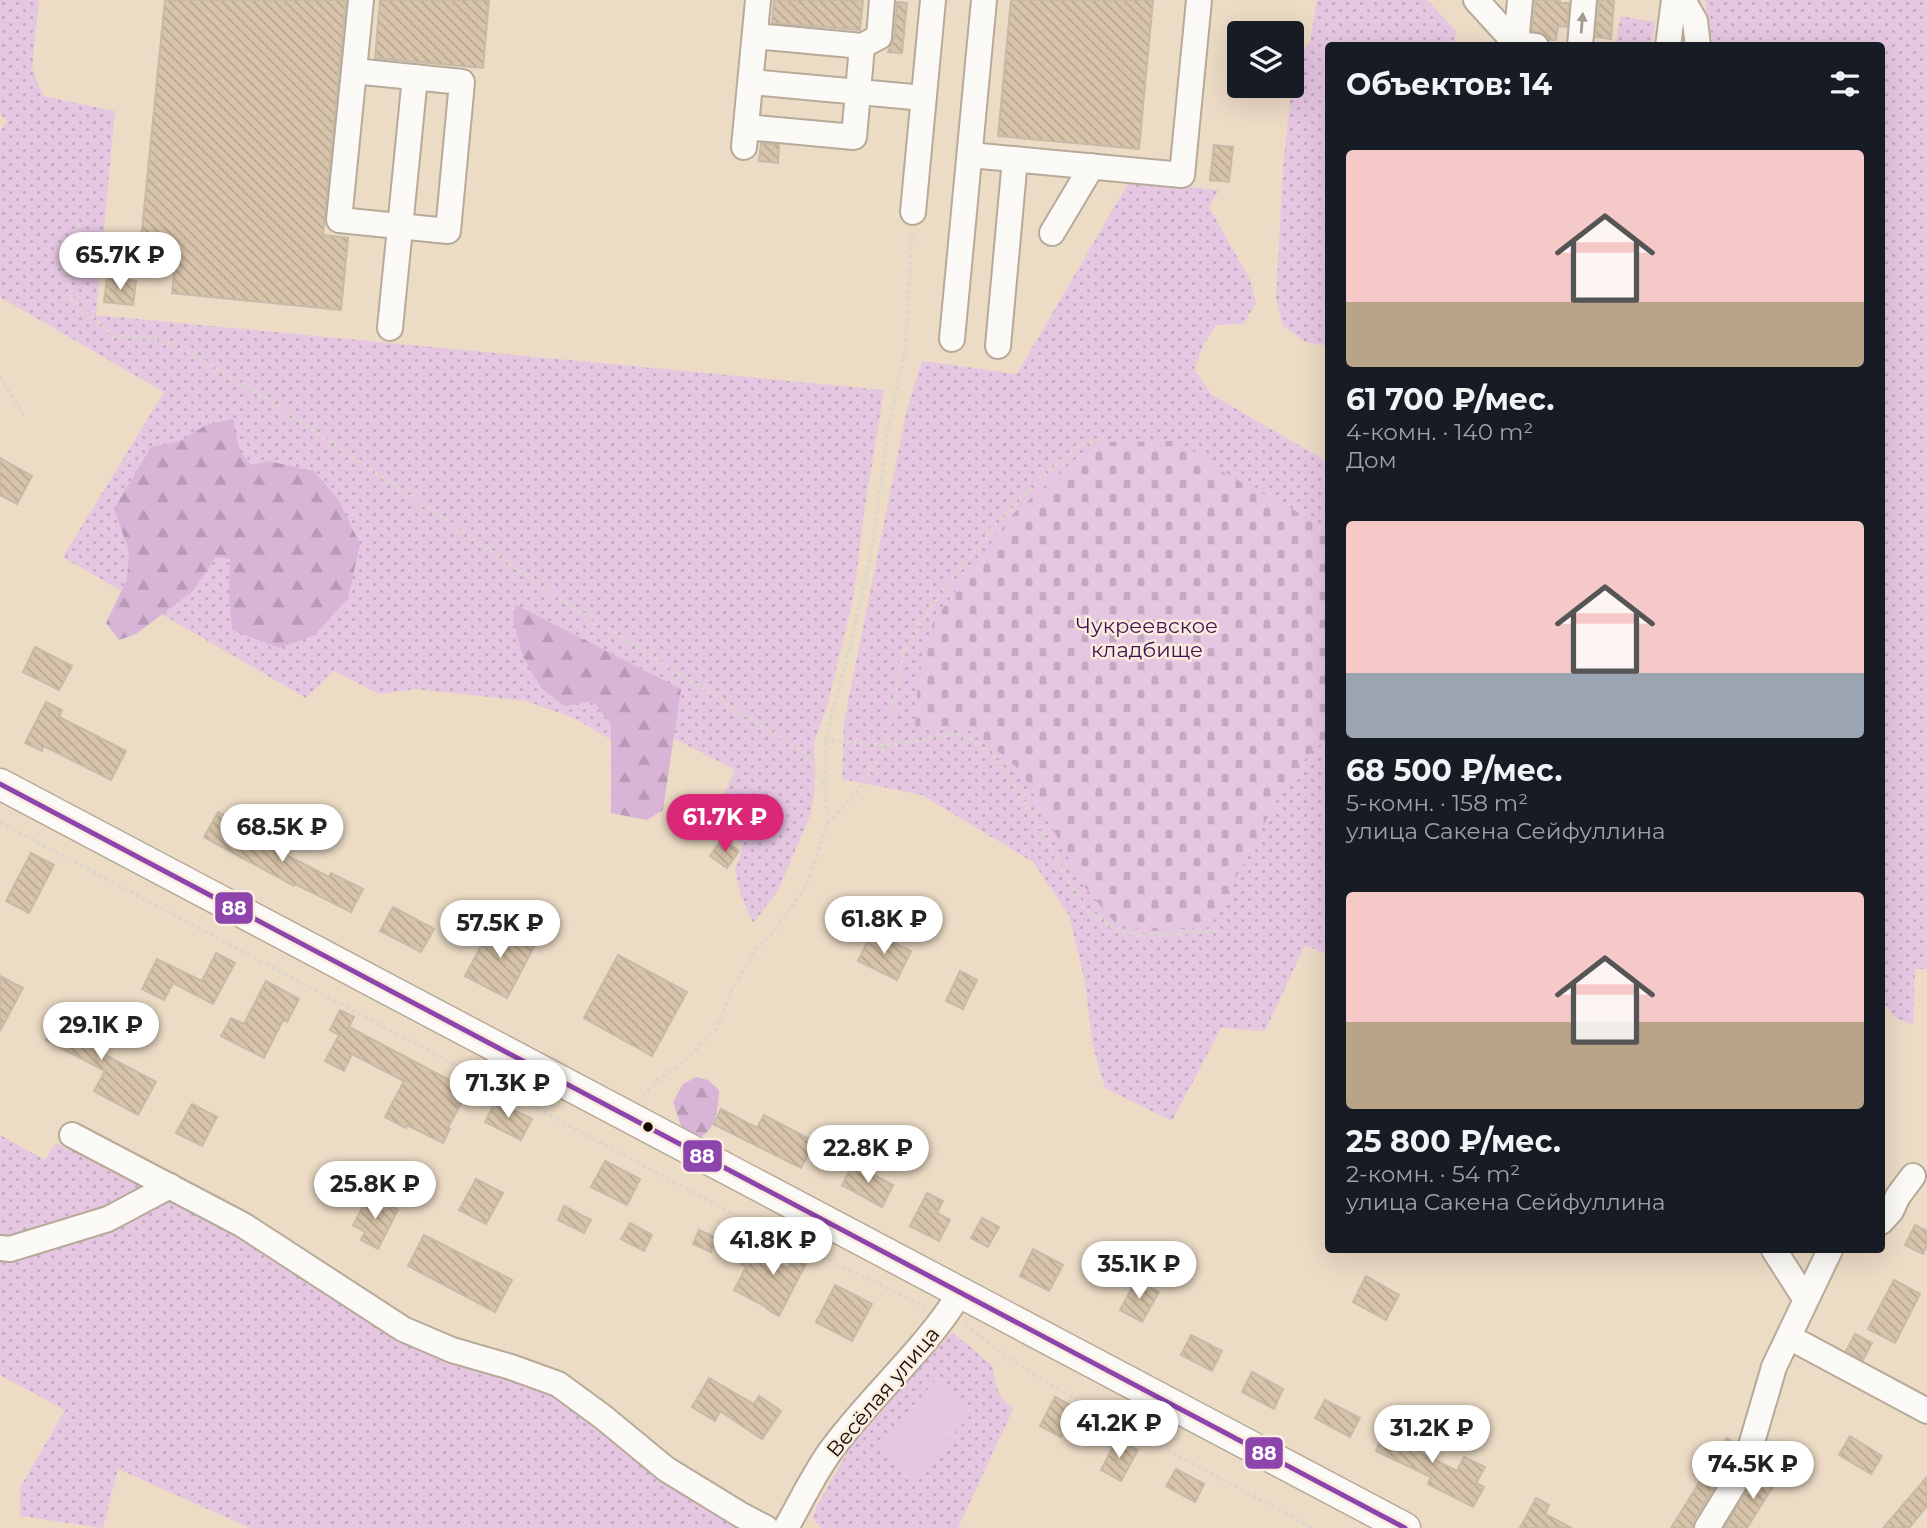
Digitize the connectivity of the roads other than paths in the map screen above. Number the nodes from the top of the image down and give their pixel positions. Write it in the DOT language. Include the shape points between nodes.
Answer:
graph roads {
  1 [pos="361,0"];
  2 [pos="758,0"];
  3 [pos="882,0"];
  4 [pos="933,0"];
  5 [pos="984,0"];
  6 [pos="1199,0"];
  7 [pos="1476,0"];
  8 [pos="1520,0"];
  9 [pos="1584,0"];
  10 [pos="1674,0"];
  11 [pos="1683,0"];
  12 [pos="755,36"];
  13 [pos="1523,42"];
  14 [pos="1526,42"];
  15 [pos="1580,42"];
  16 [pos="1669,42"];
  17 [pos="1698,42"];
  18 [pos="862,46"];
  19 [pos="354,71"];
  20 [pos="415,77"];
  21 [pos="751,82"];
  22 [pos="858,93"];
  23 [pos="924,98"];
  24 [pos="970,155"];
  25 [pos="1015,159"];
  26 [pos="1092,166"];
  27 [pos="913,212"];
  28 [pos="400,226"];
  29 [pos="1052,233"];
  30 [pos="390,328"];
  31 [pos="952,339"];
  32 [pos="998,346"];
  33 [pos="0,784"];
  34 [pos="72,1135"];
  35 [pos="1913,1176"];
  36 [pos="170,1186"];
  37 [pos="1885,1218"];
  38 [pos="0,1248"];
  39 [pos="1776,1253"];
  40 [pos="1829,1253"];
  41 [pos="1806,1300"];
  42 [pos="953,1305"];
  43 [pos="1789,1337"];
  44 [pos="1927,1411"];
  45 [pos="795,1525"];
  46 [pos="766,1528"];
  47 [pos="1405,1528"];
  48 [pos="1707,1528"];
  1 -- 19 [label="street"];
  2 -- 12 [label="street"];
  3 -- 18 [label="street" via="879,37"];
  4 -- 23 [label="street"];
  5 -- 24 [label="street"];
  6 -- 26 [label="street" via="1182,175"];
  7 -- 13 [label="street"];
  8 -- 14 [label="street"];
  15 -- 9 [label="street, one-way"];
  10 -- 16 [label="street"];
  11 -- 17 [label="street" via="1695,21"];
  12 -- 18 [label="street"];
  12 -- 21 [label="street"];
  18 -- 22 [label="street"];
  19 -- 20 [label="street"];
  19 -- 28 [label="street" via="339,220"];
  20 -- 28 [label="street"];
  20 -- 28 [label="street" via="462,82 448,231"];
  21 -- 22 [label="street"];
  21 -- 22 [label="street" via="745,137 854,137"];
  22 -- 23 [label="street"];
  23 -- 27 [label="street"];
  24 -- 25 [label="street"];
  24 -- 31 [label="street"];
  25 -- 26 [label="street"];
  25 -- 32 [label="street"];
  26 -- 29 [label="street"];
  28 -- 30 [label="street"];
  33 -- 42 [label="main road" via="624,1114"];
  34 -- 36 [label="street"];
  35 -- 37 [label="street"];
  36 -- 38 [label="street" via="108,1219 10,1249"];
  36 -- 46 [label="street" via="243,1225 403,1329 558,1384 666,1469"];
  39 -- 41 [label="street"];
  40 -- 41 [label="street"];
  41 -- 43 [label="street"];
  42 -- 45 [label="street, Весёлая улица" via="828,1454"];
  42 -- 47 [label="main road"];
  43 -- 44 [label="street"];
  43 -- 48 [label="street" via="1774,1367 1745,1466"];
}
